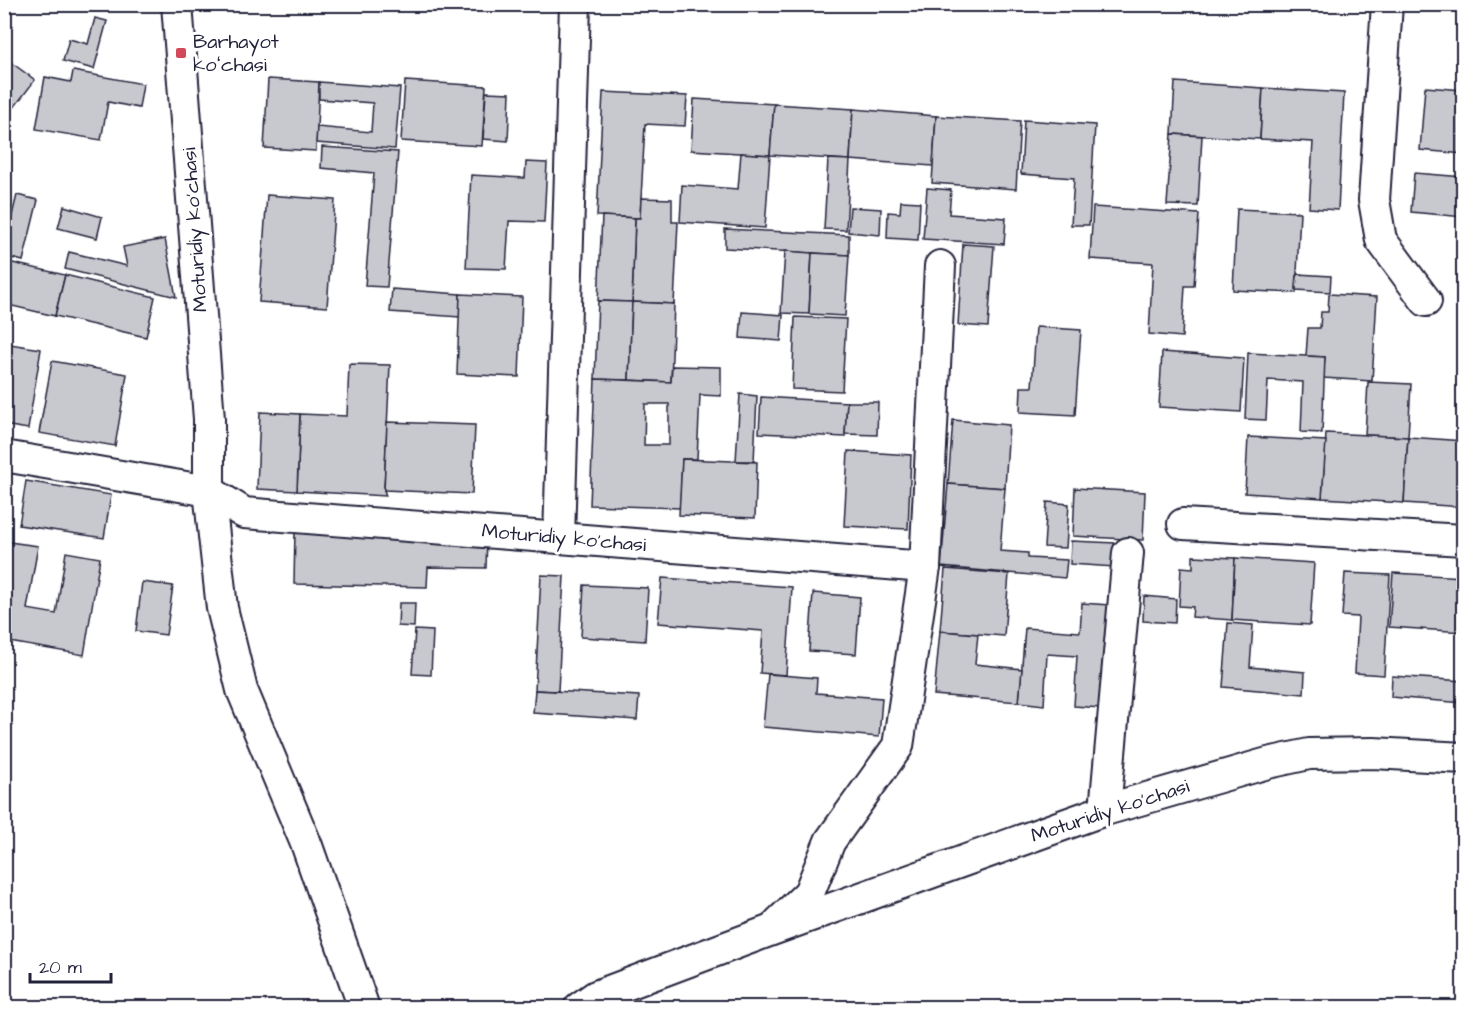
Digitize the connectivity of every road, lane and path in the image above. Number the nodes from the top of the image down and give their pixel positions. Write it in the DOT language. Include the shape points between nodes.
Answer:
graph roads {
  1 [pos="177,4"];
  2 [pos="575,4"];
  3 [pos="1387,4"];
  4 [pos="940,266"];
  5 [pos="1426,301"];
  6 [pos="4,456"];
  7 [pos="209,491"];
  8 [pos="1183,524"];
  9 [pos="559,538"];
  10 [pos="1464,540"];
  11 [pos="1128,553"];
  12 [pos="925,567"];
  13 [pos="1464,758"];
  14 [pos="1105,810"];
  15 [pos="770,931"];
  16 [pos="364,1008"];
  17 [pos="579,1008"];
  1 -- 7 [label="street, Moturidiy ko'chasi" via="209,419"];
  2 -- 9 [label="street"];
  3 -- 5 [label="street" via="1374,200 1381,240"];
  4 -- 12 [label="street, Moturidiy ko'chasi"];
  6 -- 7 [label="street, Moturidiy ko'chasi"];
  7 -- 9 [label="street, Moturidiy ko'chasi" via="244,513"];
  7 -- 16 [label="street, Moturidiy ko'chasi" via="222,608 242,690 308,846"];
  8 -- 10 [label="street"];
  9 -- 12 [label="street, Moturidiy ko'chasi"];
  11 -- 14 [label="street"];
  12 -- 15 [label="street, Moturidiy ko'chasi" via="898,746 830,841 809,893"];
  13 -- 14 [label="street, Moturidiy ko'chasi" via="1309,754"];
  14 -- 15 [label="street, Moturidiy ko'chasi"];
  15 -- 17 [label="street, Moturidiy ko'chasi" via="596,996"];
}
